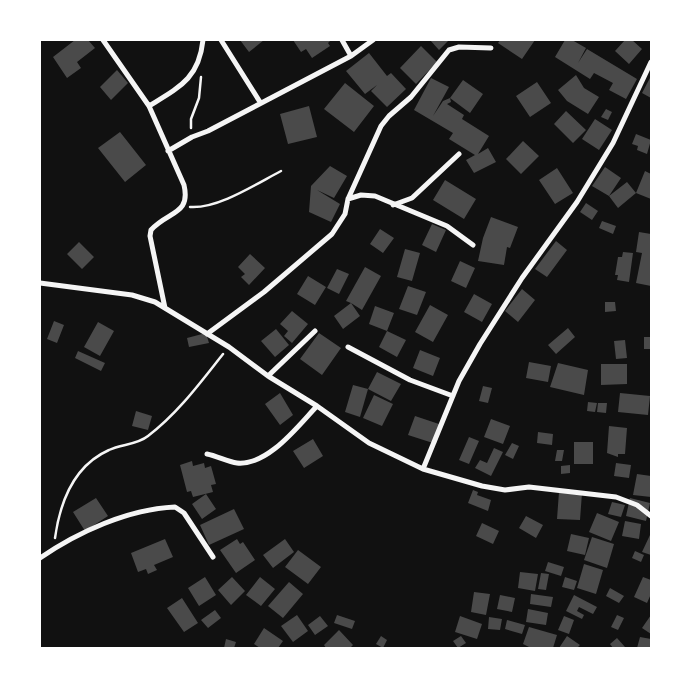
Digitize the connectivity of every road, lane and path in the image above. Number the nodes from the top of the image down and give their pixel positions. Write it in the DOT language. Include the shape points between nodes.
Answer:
graph roads {
  1 [pos="103,40"];
  2 [pos="203,40"];
  3 [pos="221,40"];
  4 [pos="342,40"];
  5 [pos="373,40"];
  6 [pos="491,48"];
  7 [pos="351,56"];
  8 [pos="201,60"];
  9 [pos="651,62"];
  10 [pos="260,102"];
  11 [pos="149,106"];
  12 [pos="192,136"];
  13 [pos="168,151"];
  14 [pos="459,154"];
  15 [pos="281,171"];
  16 [pos="348,199"];
  17 [pos="184,205"];
  18 [pos="393,205"];
  19 [pos="473,245"];
  20 [pos="40,283"];
  21 [pos="165,308"];
  22 [pos="315,331"];
  23 [pos="207,334"];
  24 [pos="228,347"];
  25 [pos="348,347"];
  26 [pos="268,376"];
  27 [pos="453,396"];
  28 [pos="317,406"];
  29 [pos="208,454"];
  30 [pos="423,469"];
  31 [pos="651,516"];
  32 [pos="53,549"];
  33 [pos="213,557"];
  34 [pos="40,558"];
  1 -- 11 [label="street"];
  2 -- 8 [label="street"];
  3 -- 10 [label="street"];
  4 -- 7 [label="street"];
  5 -- 7 [label="street"];
  6 -- 16 [label="street" via="459,47 449,50 411,98 381,126"];
  7 -- 10 [label="street"];
  8 -- 11 [label="street" via="181,86"];
  8 -- 12 [label="path" via="199,98 191,119"];
  9 -- 27 [label="street" via="613,143 480,344"];
  10 -- 12 [label="street" via="208,131"];
  11 -- 13 [label="street"];
  12 -- 13 [label="street"];
  13 -- 17 [label="street" via="184,185 187,198"];
  14 -- 18 [label="street" via="412,198"];
  15 -- 17 [label="path" via="228,198 196,208"];
  16 -- 18 [label="street" via="368,194"];
  16 -- 23 [label="street" via="345,214 332,234 264,292"];
  17 -- 21 [label="street" via="151,230"];
  18 -- 19 [label="street" via="447,226"];
  20 -- 21 [label="street" via="132,295"];
  21 -- 23 [label="street"];
  22 -- 26 [label="street"];
  23 -- 24 [label="street"];
  24 -- 26 [label="street"];
  24 -- 32 [label="path" via="191,395 146,438 109,450 76,476 63,498"];
  25 -- 27 [label="street" via="410,380"];
  26 -- 28 [label="street"];
  27 -- 30 [label="street"];
  28 -- 29 [label="street" via="277,447 261,457 237,463"];
  28 -- 30 [label="street" via="369,443"];
  30 -- 31 [label="street" via="505,490 529,487 616,497 637,505"];
  32 -- 33 [label="street" via="111,522 146,510 175,507 184,513"];
  32 -- 34 [label="street"];
}
